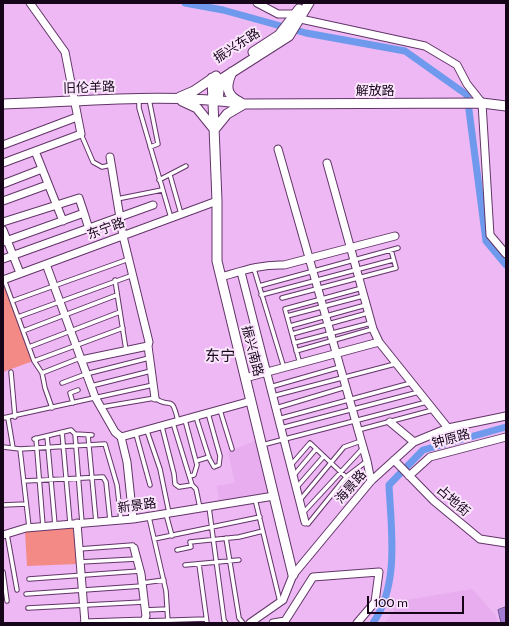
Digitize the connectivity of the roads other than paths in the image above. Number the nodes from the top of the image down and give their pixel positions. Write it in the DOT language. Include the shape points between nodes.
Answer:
graph roads {
  1 [pos="30,3"];
  2 [pos="257,3"];
  3 [pos="303,3"];
  4 [pos="309,3"];
  5 [pos="296,16"];
  6 [pos="232,72"];
  7 [pos="216,79"];
  8 [pos="176,98"];
  9 [pos="149,99"];
  10 [pos="215,99"];
  11 [pos="139,100"];
  12 [pos="74,102"];
  13 [pos="3,104"];
  14 [pos="245,104"];
  15 [pos="482,104"];
  16 [pos="506,106"];
  17 [pos="77,117"];
  18 [pos="214,130"];
  19 [pos="81,134"];
  20 [pos="3,145"];
  21 [pos="150,147"];
  22 [pos="278,149"];
  23 [pos="35,151"];
  24 [pos="111,161"];
  25 [pos="3,163"];
  26 [pos="326,163"];
  27 [pos="186,166"];
  28 [pos="42,169"];
  29 [pos="170,175"];
  30 [pos="159,180"];
  31 [pos="3,184"];
  32 [pos="47,185"];
  33 [pos="162,190"];
  34 [pos="117,199"];
  35 [pos="3,201"];
  36 [pos="217,201"];
  37 [pos="153,205"];
  38 [pos="57,206"];
  39 [pos="84,213"];
  40 [pos="182,214"];
  41 [pos="120,218"];
  42 [pos="171,218"];
  43 [pos="63,221"];
  44 [pos="3,222"];
  45 [pos="89,229"];
  46 [pos="3,230"];
  47 [pos="123,236"];
  48 [pos="395,236"];
  49 [pos="5,241"];
  50 [pos="351,248"];
  51 [pos="398,248"];
  52 [pos="391,250"];
  53 [pos="506,254"];
  54 [pos="13,256"];
  55 [pos="309,258"];
  56 [pos="3,259"];
  57 [pos="129,259"];
  58 [pos="354,260"];
  59 [pos="393,260"];
  60 [pos="46,264"];
  61 [pos="253,267"];
  62 [pos="356,269"];
  63 [pos="312,271"];
  64 [pos="241,272"];
  65 [pos="20,274"];
  66 [pos="133,275"];
  67 [pos="221,278"];
  68 [pos="359,278"];
  69 [pos="4,280"];
  70 [pos="115,280"];
  71 [pos="315,280"];
  72 [pos="54,286"];
  73 [pos="259,286"];
  74 [pos="362,288"];
  75 [pos="318,289"];
  76 [pos="118,295"];
  77 [pos="261,295"];
  78 [pos="364,296"];
  79 [pos="282,298"];
  80 [pos="60,301"];
  81 [pos="12,302"];
  82 [pos="322,302"];
  83 [pos="366,305"];
  84 [pos="120,312"];
  85 [pos="368,313"];
  86 [pos="65,315"];
  87 [pos="325,315"];
  88 [pos="287,316"];
  89 [pos="18,317"];
  90 [pos="328,323"];
  91 [pos="290,326"];
  92 [pos="372,326"];
  93 [pos="123,328"];
  94 [pos="70,331"];
  95 [pos="23,332"];
  96 [pos="292,334"];
  97 [pos="331,336"];
  98 [pos="378,342"];
  99 [pos="294,343"];
  100 [pos="76,346"];
  101 [pos="148,346"];
  102 [pos="29,347"];
  103 [pos="126,350"];
  104 [pos="296,351"];
  105 [pos="337,355"];
  106 [pos="149,358"];
  107 [pos="81,359"];
  108 [pos="34,361"];
  109 [pos="396,364"];
  110 [pos="300,365"];
  111 [pos="340,367"];
  112 [pos="285,369"];
  113 [pos="151,370"];
  114 [pos="11,372"];
  115 [pos="42,373"];
  116 [pos="267,373"];
  117 [pos="86,374"];
  118 [pos="343,376"];
  119 [pos="245,378"];
  120 [pos="62,383"];
  121 [pos="411,383"];
  122 [pos="153,385"];
  123 [pos="91,386"];
  124 [pos="270,387"];
  125 [pos="346,387"];
  126 [pos="78,390"];
  127 [pos="419,392"];
  128 [pos="273,396"];
  129 [pos="95,397"];
  130 [pos="156,398"];
  131 [pos="349,399"];
  132 [pos="251,401"];
  133 [pos="426,402"];
  134 [pos="73,403"];
  135 [pos="52,408"];
  136 [pos="101,408"];
  137 [pos="276,408"];
  138 [pos="352,408"];
  139 [pos="220,410"];
  140 [pos="433,410"];
  141 [pos="208,413"];
  142 [pos="506,416"];
  143 [pos="15,417"];
  144 [pos="196,417"];
  145 [pos="3,418"];
  146 [pos="8,418"];
  147 [pos="278,419"];
  148 [pos="355,420"];
  149 [pos="179,422"];
  150 [pos="390,422"];
  151 [pos="162,426"];
  152 [pos="281,428"];
  153 [pos="448,428"];
  154 [pos="358,430"];
  155 [pos="147,431"];
  156 [pos="62,432"];
  157 [pos="75,434"];
  158 [pos="136,434"];
  159 [pos="47,436"];
  160 [pos="506,436"];
  161 [pos="120,437"];
  162 [pos="284,440"];
  163 [pos="414,442"];
  164 [pos="362,444"];
  165 [pos="89,445"];
  166 [pos="261,445"];
  167 [pos="76,446"];
  168 [pos="3,447"];
  169 [pos="63,447"];
  170 [pos="13,448"];
  171 [pos="37,448"];
  172 [pos="48,448"];
  173 [pos="232,448"];
  174 [pos="20,449"];
  175 [pos="316,449"];
  176 [pos="324,456"];
  177 [pos="209,457"];
  178 [pos="394,460"];
  179 [pos="196,461"];
  180 [pos="367,461"];
  181 [pos="331,463"];
  182 [pos="290,466"];
  183 [pos="341,472"];
  184 [pos="405,472"];
  185 [pos="92,476"];
  186 [pos="190,476"];
  187 [pos="293,476"];
  188 [pos="78,477"];
  189 [pos="346,477"];
  190 [pos="66,478"];
  191 [pos="51,479"];
  192 [pos="40,480"];
  193 [pos="24,481"];
  194 [pos="371,481"];
  195 [pos="150,485"];
  196 [pos="192,485"];
  197 [pos="296,488"];
  198 [pos="274,496"];
  199 [pos="255,499"];
  200 [pos="299,501"];
  201 [pos="26,504"];
  202 [pos="3,505"];
  203 [pos="209,507"];
  204 [pos="200,508"];
  205 [pos="302,513"];
  206 [pos="167,514"];
  207 [pos="149,517"];
  208 [pos="260,517"];
  209 [pos="133,519"];
  210 [pos="121,520"];
  211 [pos="96,522"];
  212 [pos="110,522"];
  213 [pos="305,522"];
  214 [pos="76,523"];
  215 [pos="55,525"];
  216 [pos="43,526"];
  217 [pos="212,526"];
  218 [pos="29,528"];
  219 [pos="263,531"];
  220 [pos="5,535"];
  221 [pos="172,536"];
  222 [pos="226,538"];
  223 [pos="154,540"];
  224 [pos="213,540"];
  225 [pos="506,543"];
  226 [pos="134,548"];
  227 [pos="79,549"];
  228 [pos="177,550"];
  229 [pos="137,559"];
  230 [pos="239,560"];
  231 [pos="230,561"];
  232 [pos="80,562"];
  233 [pos="216,562"];
  234 [pos="200,564"];
  235 [pos="186,565"];
  236 [pos="140,571"];
  237 [pos="3,572"];
  238 [pos="81,575"];
  239 [pos="293,575"];
  240 [pos="29,579"];
  241 [pos="164,580"];
  242 [pos="142,584"];
  243 [pos="17,590"];
  244 [pos="82,590"];
  245 [pos="26,594"];
  246 [pos="7,601"];
  247 [pos="144,602"];
  248 [pos="280,602"];
  249 [pos="84,605"];
  250 [pos="28,608"];
  251 [pos="167,609"];
  252 [pos="145,610"];
  253 [pos="206,621"];
  254 [pos="140,622"];
  255 [pos="168,622"];
  256 [pos="84,623"];
  257 [pos="226,623"];
  258 [pos="243,623"];
  259 [pos="250,623"];
  260 [pos="274,623"];
  261 [pos="357,623"];
  1 -- 12 [label="street" via="65,52"];
  2 -- 5 [label="street" via="278,14"];
  3 -- 5 [label="street, 振兴东路"];
  4 -- 5 [label="street, 振兴东路"];
  5 -- 6 [label="street, 振兴东路" via="289,36"];
  5 -- 7 [label="street, 振兴东路" via="279,35"];
  5 -- 15 [label="street" via="425,46 457,65"];
  6 -- 7 [label="street, 振兴东路"];
  6 -- 14 [label="street" via="228,80 228,92 233,98"];
  7 -- 8 [label="street, 振兴东路"];
  7 -- 10 [label="street, 振兴南路"];
  8 -- 9 [label="street, 旧伦羊路"];
  8 -- 10 [label="street, 旧伦羊路"];
  8 -- 18 [label="street" via="197,108"];
  9 -- 11 [label="street, 旧伦羊路"];
  9 -- 21 [label="lane" via="158,144"];
  10 -- 14 [label="street, 解放路"];
  10 -- 18 [label="street, 振兴南路"];
  11 -- 12 [label="street, 旧伦羊路"];
  11 -- 21 [label="lane"];
  12 -- 13 [label="street, 旧伦羊路"];
  12 -- 17 [label="street"];
  14 -- 15 [label="street, 解放路"];
  14 -- 18 [label="street" via="227,114"];
  15 -- 16 [label="street, 解放路"];
  15 -- 53 [label="street" via="490,234"];
  17 -- 19 [label="street"];
  17 -- 20 [label="street"];
  18 -- 36 [label="street, 振兴南路"];
  19 -- 23 [label="street"];
  19 -- 24 [label="lane" via="93,162 102,167"];
  21 -- 30 [label="lane"];
  22 -- 55 [label="street"];
  23 -- 25 [label="street"];
  23 -- 28 [label="street"];
  24 -- 34 [label="street"];
  26 -- 50 [label="street"];
  27 -- 29 [label="lane"];
  28 -- 31 [label="street"];
  28 -- 32 [label="street"];
  29 -- 30 [label="lane"];
  29 -- 40 [label="lane"];
  30 -- 33 [label="lane"];
  32 -- 35 [label="street"];
  32 -- 38 [label="street"];
  33 -- 34 [label="lane"];
  33 -- 42 [label="lane"];
  34 -- 41 [label="street"];
  36 -- 40 [label="street, 东宁路"];
  36 -- 67 [label="street, 振兴南路" via="217,261"];
  37 -- 41 [label="street"];
  38 -- 39 [label="street" via="79,198"];
  38 -- 43 [label="street"];
  38 -- 44 [label="street"];
  39 -- 43 [label="street"];
  39 -- 45 [label="street"];
  40 -- 42 [label="street, 东宁路"];
  41 -- 45 [label="street"];
  41 -- 47 [label="street"];
  42 -- 47 [label="street, 东宁路"];
  43 -- 49 [label="street"];
  45 -- 54 [label="street"];
  46 -- 49 [label="street"];
  47 -- 57 [label="street"];
  47 -- 60 [label="street, 东宁路"];
  48 -- 50 [label="street"];
  49 -- 54 [label="street"];
  50 -- 55 [label="street"];
  50 -- 58 [label="street"];
  51 -- 52 [label="lane"];
  52 -- 58 [label="lane"];
  52 -- 59 [label="lane"];
  54 -- 56 [label="street"];
  54 -- 65 [label="street"];
  55 -- 61 [label="street" via="284,265"];
  55 -- 63 [label="street"];
  57 -- 66 [label="street"];
  57 -- 72 [label="lane"];
  58 -- 62 [label="street"];
  58 -- 63 [label="lane"];
  59 -- 62 [label="lane"];
  59 -- 68 [label="lane" via="396,268"];
  60 -- 65 [label="street, 东宁路"];
  60 -- 72 [label="street"];
  61 -- 64 [label="street"];
  61 -- 73 [label="lane"];
  62 -- 68 [label="street"];
  62 -- 71 [label="lane"];
  63 -- 71 [label="street"];
  63 -- 73 [label="lane"];
  64 -- 67 [label="street"];
  64 -- 116 [label="street"];
  65 -- 69 [label="street, 东宁路"];
  66 -- 70 [label="lane"];
  66 -- 101 [label="street"];
  67 -- 119 [label="street, 振兴南路"];
  68 -- 74 [label="street"];
  68 -- 75 [label="lane"];
  69 -- 81 [label="lane"];
  70 -- 76 [label="lane"];
  70 -- 80 [label="lane"];
  71 -- 75 [label="street"];
  71 -- 77 [label="lane"];
  72 -- 80 [label="street"];
  72 -- 81 [label="lane"];
  73 -- 77 [label="lane"];
  74 -- 78 [label="street"];
  74 -- 82 [label="lane"];
  75 -- 79 [label="lane"];
  75 -- 82 [label="street"];
  76 -- 84 [label="lane"];
  76 -- 86 [label="lane"];
  77 -- 112 [label="lane"];
  78 -- 82 [label="lane"];
  78 -- 83 [label="street"];
  80 -- 86 [label="street"];
  80 -- 89 [label="lane"];
  81 -- 89 [label="lane"];
  82 -- 87 [label="street"];
  82 -- 88 [label="lane"];
  82 -- 88 [label="lane" via="285,309"];
  83 -- 85 [label="street"];
  83 -- 87 [label="lane"];
  84 -- 93 [label="lane"];
  84 -- 94 [label="lane"];
  85 -- 90 [label="lane"];
  85 -- 92 [label="street"];
  86 -- 94 [label="street"];
  86 -- 95 [label="lane"];
  87 -- 90 [label="street"];
  87 -- 91 [label="lane"];
  88 -- 91 [label="lane"];
  89 -- 95 [label="lane"];
  90 -- 96 [label="lane"];
  90 -- 97 [label="street"];
  91 -- 96 [label="lane"];
  92 -- 97 [label="lane"];
  92 -- 97 [label="lane"];
  92 -- 98 [label="street"];
  93 -- 100 [label="lane"];
  93 -- 103 [label="lane"];
  94 -- 100 [label="street"];
  94 -- 102 [label="lane"];
  95 -- 102 [label="lane"];
  96 -- 99 [label="lane"];
  97 -- 99 [label="lane"];
  97 -- 104 [label="lane"];
  97 -- 105 [label="street"];
  98 -- 105 [label="street"];
  98 -- 109 [label="street"];
  99 -- 104 [label="lane"];
  100 -- 107 [label="street"];
  100 -- 108 [label="lane"];
  101 -- 103 [label="street"];
  101 -- 106 [label="street"];
  102 -- 108 [label="lane"];
  103 -- 107 [label="street"];
  104 -- 110 [label="lane"];
  105 -- 110 [label="street"];
  105 -- 111 [label="street"];
  106 -- 113 [label="street"];
  106 -- 117 [label="lane"];
  107 -- 115 [label="lane"];
  107 -- 117 [label="street"];
  108 -- 115 [label="lane"];
  109 -- 118 [label="lane"];
  109 -- 121 [label="street"];
  110 -- 112 [label="street"];
  111 -- 118 [label="street"];
  111 -- 124 [label="lane"];
  112 -- 116 [label="street"];
  113 -- 122 [label="street"];
  113 -- 123 [label="lane"];
  114 -- 143 [label="lane"];
  115 -- 135 [label="lane"];
  116 -- 119 [label="street"];
  116 -- 124 [label="street"];
  117 -- 120 [label="lane"];
  117 -- 123 [label="street"];
  118 -- 125 [label="street"];
  118 -- 128 [label="lane"];
  119 -- 132 [label="street, 振兴南路"];
  121 -- 127 [label="street"];
  121 -- 131 [label="lane"];
  122 -- 129 [label="lane"];
  122 -- 130 [label="street"];
  123 -- 129 [label="street"];
  124 -- 128 [label="street"];
  125 -- 131 [label="street"];
  125 -- 137 [label="lane"];
  126 -- 134 [label="lane" via="70,393"];
  127 -- 133 [label="street"];
  127 -- 138 [label="lane"];
  128 -- 137 [label="street"];
  129 -- 134 [label="lane"];
  129 -- 136 [label="street"];
  130 -- 136 [label="lane"];
  130 -- 149 [label="lane" via="174,405"];
  131 -- 138 [label="street"];
  131 -- 147 [label="lane"];
  132 -- 139 [label="street"];
  132 -- 166 [label="street, 振兴南路"];
  133 -- 140 [label="street"];
  133 -- 148 [label="lane"];
  134 -- 135 [label="lane"];
  135 -- 143 [label="lane"];
  136 -- 161 [label="street"];
  137 -- 147 [label="street"];
  138 -- 148 [label="street"];
  138 -- 152 [label="lane"];
  139 -- 141 [label="street"];
  139 -- 173 [label="lane"];
  140 -- 150 [label="lane"];
  140 -- 153 [label="street"];
  141 -- 144 [label="street"];
  141 -- 177 [label="lane" via="220,456 218,465 214,467"];
  142 -- 153 [label="street, 海景路"];
  143 -- 146 [label="lane"];
  144 -- 149 [label="street"];
  144 -- 177 [label="lane"];
  145 -- 146 [label="lane"];
  146 -- 170 [label="lane"];
  147 -- 152 [label="street"];
  148 -- 154 [label="street"];
  148 -- 162 [label="lane"];
  149 -- 151 [label="street"];
  149 -- 179 [label="lane"];
  149 -- 186 [label="lane"];
  150 -- 154 [label="lane"];
  150 -- 163 [label="street"];
  151 -- 155 [label="street"];
  151 -- 196 [label="lane" via="176,484 179,487"];
  152 -- 162 [label="street"];
  153 -- 163 [label="street, 海景路"];
  154 -- 164 [label="street"];
  155 -- 158 [label="street"];
  155 -- 206 [label="lane" via="160,469"];
  156 -- 157 [label="lane" via="71,430"];
  156 -- 159 [label="lane"];
  156 -- 169 [label="lane"];
  157 -- 165 [label="lane" via="90,435"];
  157 -- 167 [label="lane"];
  158 -- 161 [label="street"];
  158 -- 195 [label="lane"];
  159 -- 171 [label="lane" via="35,439"];
  159 -- 172 [label="lane"];
  160 -- 184 [label="street, 钟原路" via="430,457"];
  161 -- 209 [label="street" via="127,462"];
  162 -- 166 [label="lane"];
  162 -- 182 [label="street"];
  163 -- 178 [label="street, 海景路"];
  164 -- 180 [label="street"];
  164 -- 181 [label="lane" via="344,447"];
  164 -- 183 [label="lane"];
  165 -- 167 [label="lane"];
  165 -- 185 [label="lane"];
  165 -- 210 [label="lane" via="105,444 117,484"];
  166 -- 198 [label="street, 振兴南路"];
  167 -- 169 [label="lane"];
  167 -- 188 [label="lane"];
  168 -- 170 [label="lane"];
  169 -- 172 [label="lane"];
  169 -- 190 [label="lane"];
  170 -- 174 [label="lane"];
  171 -- 172 [label="lane"];
  171 -- 174 [label="lane"];
  171 -- 192 [label="lane"];
  172 -- 191 [label="lane"];
  174 -- 193 [label="lane"];
  175 -- 176 [label="lane"];
  175 -- 182 [label="lane" via="310,443"];
  175 -- 187 [label="lane"];
  176 -- 181 [label="lane"];
  176 -- 197 [label="lane"];
  177 -- 179 [label="lane"];
  178 -- 184 [label="street, 占地街"];
  178 -- 194 [label="street, 海景路"];
  179 -- 186 [label="lane" via="194,475"];
  180 -- 189 [label="lane"];
  180 -- 194 [label="street"];
  181 -- 183 [label="lane"];
  181 -- 200 [label="lane"];
  182 -- 187 [label="street"];
  183 -- 189 [label="lane"];
  183 -- 205 [label="lane"];
  184 -- 225 [label="street, 占地街" via="480,540"];
  185 -- 188 [label="lane"];
  185 -- 211 [label="lane"];
  185 -- 212 [label="lane" via="102,476 106,479"];
  186 -- 196 [label="lane"];
  187 -- 197 [label="street"];
  188 -- 190 [label="lane"];
  188 -- 214 [label="lane"];
  189 -- 213 [label="lane" via="308,524"];
  190 -- 191 [label="lane"];
  190 -- 214 [label="lane"];
  191 -- 192 [label="lane"];
  191 -- 215 [label="lane"];
  192 -- 193 [label="lane"];
  192 -- 216 [label="lane"];
  193 -- 201 [label="lane"];
  194 -- 239 [label="street, 海景路"];
  196 -- 204 [label="lane" via="196,489"];
  197 -- 200 [label="street"];
  198 -- 199 [label="street, 新景路"];
  198 -- 239 [label="street, 振兴南路"];
  199 -- 203 [label="street, 新景路"];
  199 -- 208 [label="lane"];
  200 -- 205 [label="street"];
  201 -- 202 [label="lane"];
  201 -- 218 [label="lane"];
  203 -- 204 [label="street, 新景路"];
  203 -- 217 [label="lane"];
  204 -- 206 [label="street, 新景路"];
  205 -- 213 [label="street"];
  206 -- 207 [label="street, 新景路"];
  206 -- 221 [label="lane"];
  207 -- 209 [label="street, 新景路"];
  207 -- 223 [label="lane"];
  208 -- 217 [label="lane"];
  208 -- 219 [label="lane"];
  209 -- 210 [label="street, 新景路"];
  210 -- 212 [label="street, 新景路"];
  211 -- 212 [label="street, 新景路"];
  211 -- 214 [label="street, 新景路"];
  214 -- 215 [label="street, 新景路"];
  214 -- 227 [label="street"];
  215 -- 216 [label="street, 新景路"];
  216 -- 218 [label="street, 新景路"];
  217 -- 221 [label="lane"];
  217 -- 224 [label="lane"];
  218 -- 220 [label="street, 新景路"];
  219 -- 222 [label="lane"];
  219 -- 248 [label="lane"];
  220 -- 243 [label="lane"];
  221 -- 223 [label="lane"];
  222 -- 224 [label="lane"];
  222 -- 231 [label="lane"];
  223 -- 241 [label="lane"];
  224 -- 228 [label="lane" via="190,542 191,547"];
  224 -- 233 [label="lane"];
  226 -- 227 [label="lane" via="133,545"];
  226 -- 229 [label="street"];
  227 -- 232 [label="street"];
  229 -- 232 [label="lane"];
  229 -- 236 [label="street"];
  230 -- 231 [label="lane"];
  231 -- 233 [label="lane"];
  231 -- 258 [label="lane" via="239,618"];
  232 -- 238 [label="street"];
  233 -- 234 [label="lane"];
  233 -- 257 [label="lane"];
  234 -- 235 [label="lane"];
  234 -- 253 [label="lane"];
  236 -- 238 [label="lane"];
  236 -- 242 [label="street"];
  237 -- 246 [label="lane"];
  238 -- 240 [label="lane"];
  238 -- 244 [label="street"];
  239 -- 248 [label="street, 海景路"];
  241 -- 242 [label="lane"];
  241 -- 251 [label="lane"];
  242 -- 244 [label="lane"];
  242 -- 247 [label="street"];
  244 -- 245 [label="lane"];
  244 -- 249 [label="street"];
  247 -- 249 [label="lane"];
  247 -- 252 [label="street"];
  248 -- 259 [label="street, 海景路"];
  249 -- 250 [label="lane"];
  249 -- 256 [label="street"];
  251 -- 252 [label="lane"];
  251 -- 255 [label="lane"];
  252 -- 254 [label="street"];
  253 -- 255 [label="lane"];
  254 -- 255 [label="lane"];
  254 -- 256 [label="street"];
  260 -- 261 [label="street" via="285,621 312,577 379,572 375,602"];
}
